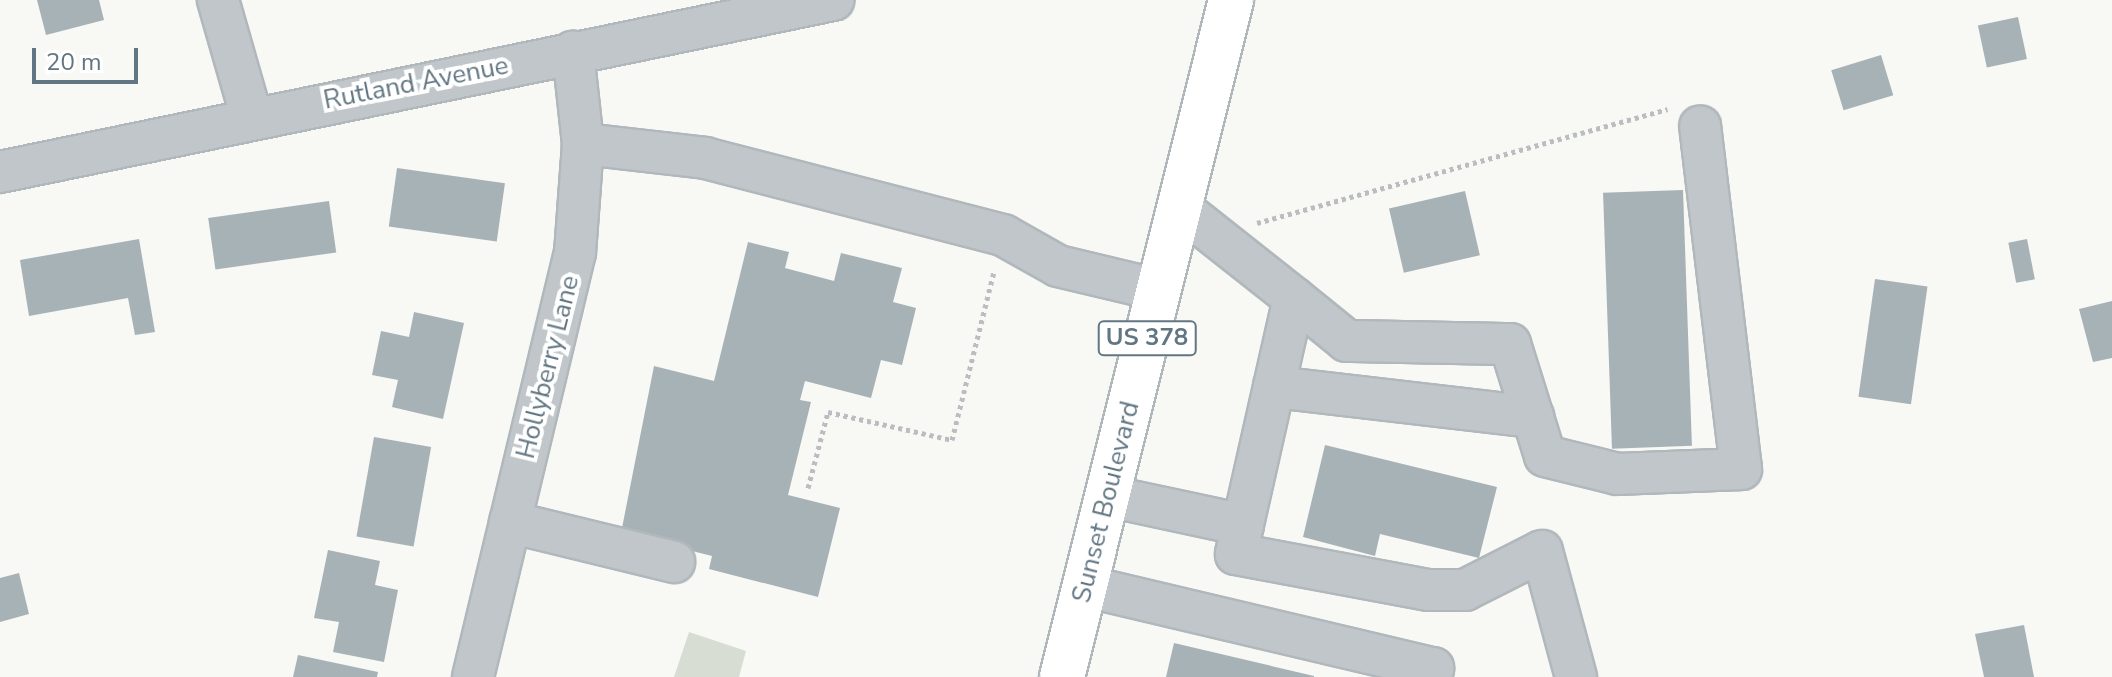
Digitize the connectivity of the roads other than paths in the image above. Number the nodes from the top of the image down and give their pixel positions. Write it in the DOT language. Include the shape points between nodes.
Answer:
graph roads {
  1 [pos="218,0"];
  2 [pos="833,0"];
  3 [pos="1231,0"];
  4 [pos="573,52"];
  5 [pos="251,115"];
  6 [pos="1700,126"];
  7 [pos="583,144"];
  8 [pos="0,172"];
  9 [pos="1180,208"];
  10 [pos="1159,290"];
  11 [pos="1294,298"];
  12 [pos="1274,387"];
  13 [pos="1533,417"];
  14 [pos="1108,496"];
  15 [pos="510,522"];
  16 [pos="1243,525"];
  17 [pos="674,562"];
  18 [pos="1085,586"];
  19 [pos="473,677"];
  20 [pos="1062,677"];
  21 [pos="1431,677"];
  22 [pos="1576,677"];
  1 -- 5 [label="street"];
  2 -- 4 [label="street, Rutland Avenue"];
  3 -- 9 [label="main road, Sunset Boulevard / US 378"];
  4 -- 5 [label="street, Rutland Avenue"];
  4 -- 7 [label="street, Hollyberry Lane"];
  5 -- 8 [label="street, Rutland Avenue"];
  6 -- 13 [label="street" via="1741,469 1618,474 1559,460 1545,456"];
  7 -- 10 [label="street" via="705,158 1003,235 1058,266"];
  7 -- 15 [label="street, Hollyberry Lane" via="575,253"];
  9 -- 10 [label="main road, Sunset Boulevard / US 378"];
  9 -- 11 [label="street"];
  10 -- 14 [label="main road, Sunset Boulevard / US 378"];
  11 -- 12 [label="street"];
  11 -- 13 [label="street" via="1347,341 1510,344"];
  12 -- 13 [label="street"];
  12 -- 16 [label="street"];
  14 -- 16 [label="street"];
  14 -- 18 [label="main road, Sunset Boulevard / US 378"];
  15 -- 17 [label="street"];
  15 -- 19 [label="street, Hollyberry Lane"];
  16 -- 22 [label="street" via="1236,554 1429,590 1465,590 1542,551"];
  18 -- 20 [label="main road, Sunset Boulevard / US 378"];
  18 -- 21 [label="street" via="1433,668"];
}
